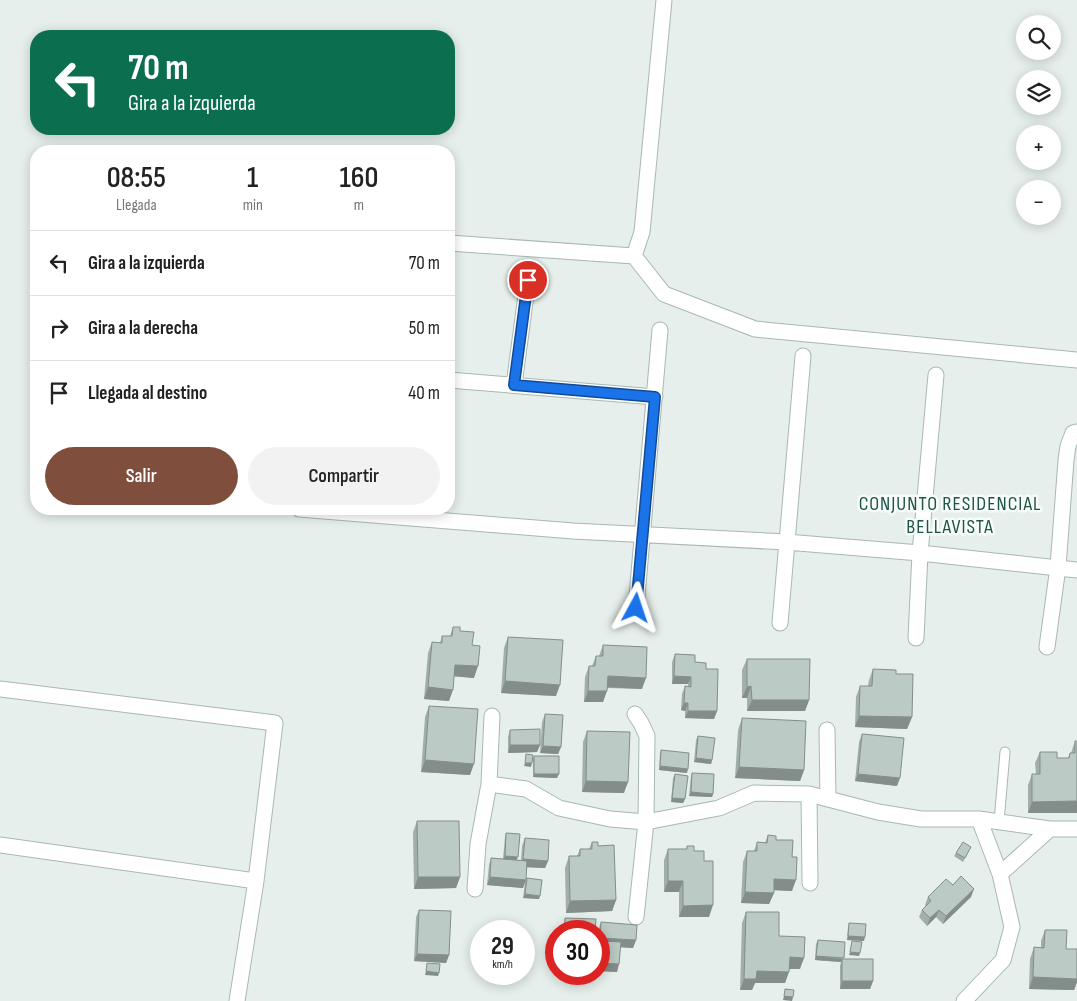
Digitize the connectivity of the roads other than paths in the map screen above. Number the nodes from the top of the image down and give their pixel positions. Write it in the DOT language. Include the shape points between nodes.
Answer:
graph roads {
  1 [pos="664,0"];
  2 [pos="455,243"];
  3 [pos="634,256"];
  4 [pos="528,280"];
  5 [pos="660,330"];
  6 [pos="803,356"];
  7 [pos="1077,360"];
  8 [pos="936,375"];
  9 [pos="455,380"];
  10 [pos="514,385"];
  11 [pos="655,397"];
  12 [pos="1077,432"];
  13 [pos="400,515"];
  14 [pos="643,535"];
  15 [pos="786,542"];
  16 [pos="920,553"];
  17 [pos="1058,567"];
  18 [pos="1077,570"];
  19 [pos="636,608"];
  20 [pos="780,623"];
  21 [pos="916,638"];
  22 [pos="1047,647"];
  23 [pos="0,690"];
  24 [pos="635,714"];
  25 [pos="492,716"];
  26 [pos="827,730"];
  27 [pos="1005,752"];
  28 [pos="489,784"];
  29 [pos="809,794"];
  30 [pos="828,799"];
  31 [pos="979,819"];
  32 [pos="646,822"];
  33 [pos="999,822"];
  34 [pos="1050,829"];
  35 [pos="1077,829"];
  36 [pos="0,845"];
  37 [pos="1000,874"];
  38 [pos="256,881"];
  39 [pos="810,883"];
  40 [pos="475,889"];
  41 [pos="636,917"];
  42 [pos="237,1001"];
  43 [pos="964,1001"];
  1 -- 3 [label="street" via="642,232"];
  2 -- 3 [label="street"];
  3 -- 7 [label="street" via="664,294 755,329"];
  4 -- 10 [label="street"];
  5 -- 11 [label="street"];
  6 -- 15 [label="street"];
  8 -- 16 [label="street"];
  9 -- 10 [label="street"];
  10 -- 11 [label="street"];
  11 -- 14 [label="street"];
  12 -- 17 [label="street" via="1073,433 1066,460"];
  13 -- 14 [label="street"];
  14 -- 15 [label="street"];
  14 -- 19 [label="street"];
  15 -- 16 [label="street"];
  15 -- 20 [label="street"];
  16 -- 17 [label="street"];
  16 -- 21 [label="street"];
  17 -- 18 [label="street"];
  17 -- 22 [label="street"];
  23 -- 38 [label="street" via="275,723"];
  24 -- 32 [label="street" via="647,736"];
  25 -- 28 [label="street"];
  26 -- 30 [label="street"];
  27 -- 33 [label="lane"];
  28 -- 32 [label="street" via="526,788 559,808 610,819"];
  28 -- 40 [label="street" via="478,844"];
  29 -- 30 [label="street"];
  29 -- 32 [label="street" via="754,793 718,808"];
  29 -- 39 [label="street"];
  30 -- 31 [label="street" via="921,819"];
  31 -- 33 [label="street"];
  31 -- 37 [label="street"];
  32 -- 41 [label="street"];
  33 -- 34 [label="street"];
  34 -- 35 [label="street"];
  34 -- 37 [label="street"];
  36 -- 38 [label="street"];
  37 -- 43 [label="street" via="1012,927 1003,960"];
  38 -- 42 [label="street"];
}
